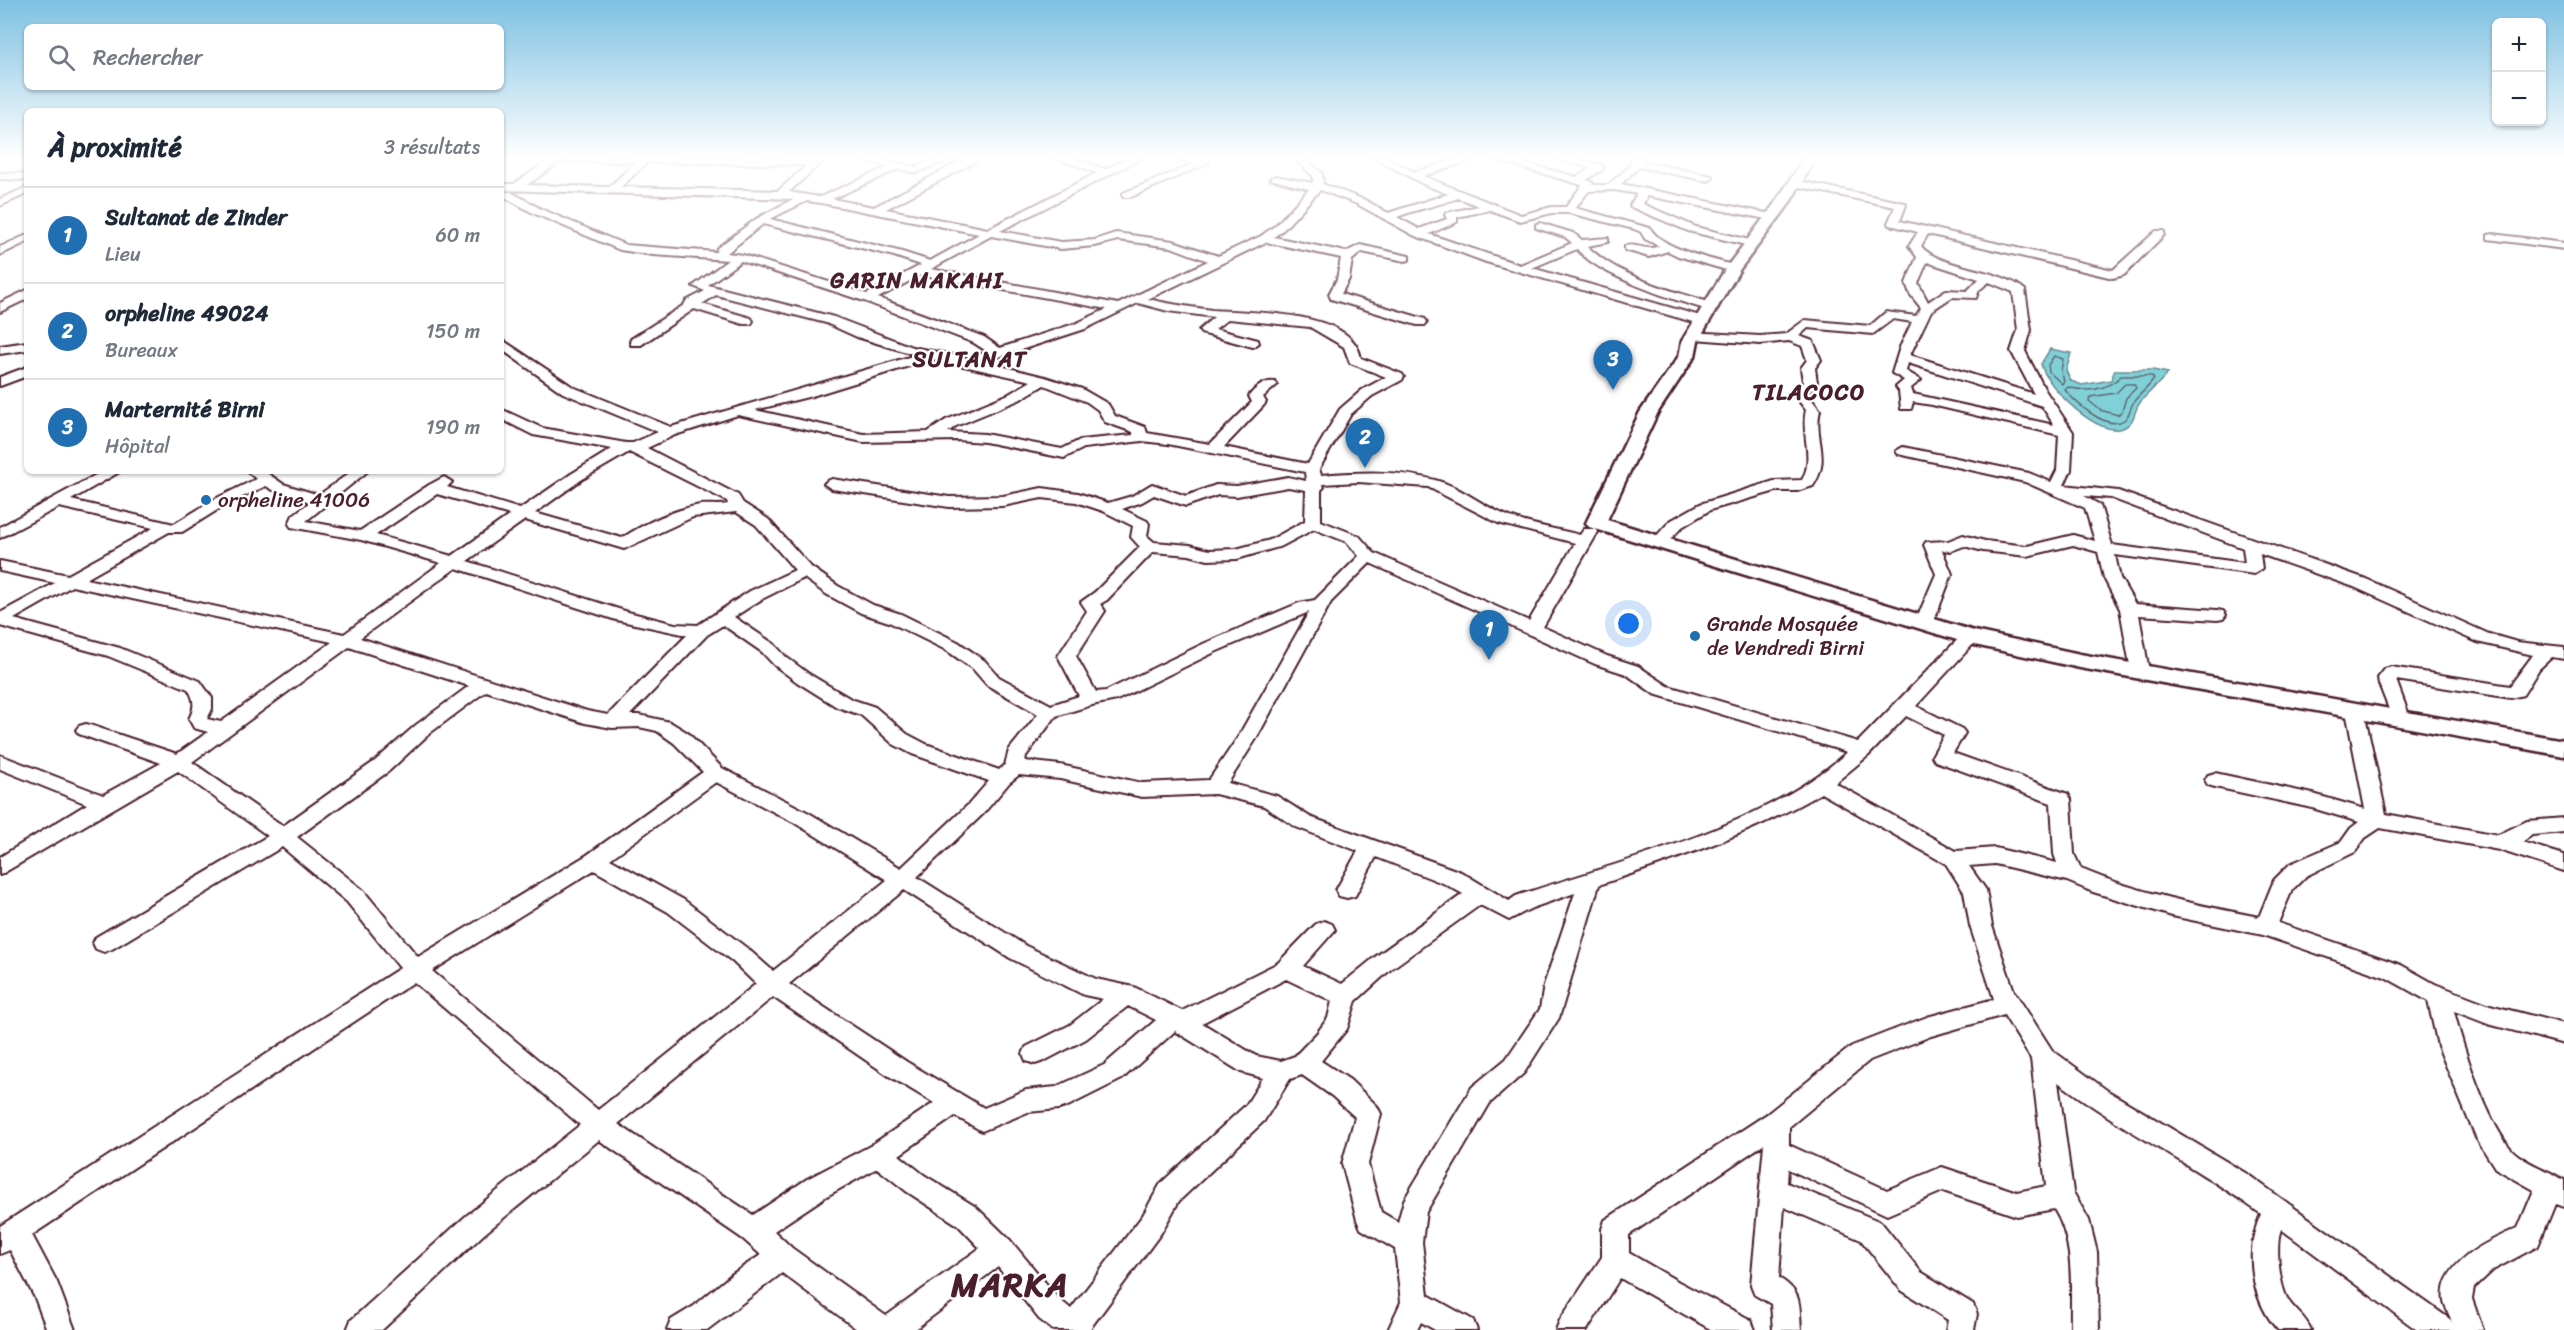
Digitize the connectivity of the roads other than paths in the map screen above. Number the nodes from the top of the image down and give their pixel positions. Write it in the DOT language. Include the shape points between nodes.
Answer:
graph roads {
  1 [pos="556,219"];
  2 [pos="766,219"];
  3 [pos="921,219"];
  4 [pos="1015,219"];
  5 [pos="1287,219"];
  6 [pos="1391,219"];
  7 [pos="1452,219"];
  8 [pos="1571,219"];
  9 [pos="1601,219"];
  10 [pos="1670,219"];
  11 [pos="1770,219"];
  12 [pos="1896,219"];
  13 [pos="763,221"];
  14 [pos="1540,226"];
  15 [pos="1924,231"];
  16 [pos="989,233"];
  17 [pos="1418,233"];
  18 [pos="2160,233"];
  19 [pos="1569,235"];
  20 [pos="1676,235"];
  21 [pos="2492,237"];
  22 [pos="1265,238"];
  23 [pos="24,240"];
  24 [pos="1604,240"];
  25 [pos="1751,242"];
  26 [pos="1580,244"];
  27 [pos="2564,246"];
  28 [pos="1668,247"];
  29 [pos="1629,248"];
  30 [pos="0,252"];
  31 [pos="722,256"];
  32 [pos="1348,256"];
  33 [pos="739,257"];
  34 [pos="1923,257"];
  35 [pos="1405,258"];
  36 [pos="1220,261"];
  37 [pos="926,268"];
  38 [pos="1733,268"];
  39 [pos="1520,269"];
  40 [pos="1987,278"];
  41 [pos="715,290"];
  42 [pos="24,296"];
  43 [pos="867,298"];
  44 [pos="1139,300"];
  45 [pos="690,304"];
  46 [pos="24,308"];
  47 [pos="1121,308"];
  48 [pos="1927,308"];
  49 [pos="0,310"];
  50 [pos="1226,314"];
  51 [pos="1919,320"];
  52 [pos="747,321"];
  53 [pos="1703,321"];
  54 [pos="1421,322"];
  55 [pos="1790,337"];
  56 [pos="636,342"];
  57 [pos="1253,343"];
  58 [pos="24,346"];
  59 [pos="504,348"];
  60 [pos="0,350"];
  61 [pos="997,352"];
  62 [pos="930,355"];
  63 [pos="1903,357"];
  64 [pos="969,362"];
  65 [pos="24,372"];
  66 [pos="2,381"];
  67 [pos="1041,381"];
  68 [pos="24,383"];
  69 [pos="1270,385"];
  70 [pos="2047,404"];
  71 [pos="735,411"];
  72 [pos="504,415"];
  73 [pos="504,425"];
  74 [pos="538,432"];
  75 [pos="670,432"];
  76 [pos="2066,432"];
  77 [pos="1140,437"];
  78 [pos="929,438"];
  79 [pos="630,447"];
  80 [pos="1214,448"];
  81 [pos="1903,451"];
  82 [pos="109,474"];
  83 [pos="357,474"];
  84 [pos="260,475"];
  85 [pos="1314,479"];
  86 [pos="832,484"];
  87 [pos="2055,489"];
  88 [pos="322,501"];
  89 [pos="58,502"];
  90 [pos="737,506"];
  91 [pos="1108,508"];
  92 [pos="524,514"];
  93 [pos="1313,523"];
  94 [pos="1596,523"];
  95 [pos="167,526"];
  96 [pos="0,533"];
  97 [pos="363,536"];
  98 [pos="1585,541"];
  99 [pos="1659,542"];
  100 [pos="2251,545"];
  101 [pos="1149,547"];
  102 [pos="2105,549"];
  103 [pos="1368,556"];
  104 [pos="454,562"];
  105 [pos="0,566"];
  106 [pos="805,571"];
  107 [pos="69,581"];
  108 [pos="1322,604"];
  109 [pos="2129,609"];
  110 [pos="2217,615"];
  111 [pos="723,617"];
  112 [pos="0,620"];
  113 [pos="1924,623"];
  114 [pos="1533,628"];
  115 [pos="701,631"];
  116 [pos="1970,638"];
  117 [pos="347,640"];
  118 [pos="2556,653"];
  119 [pos="2140,671"];
  120 [pos="483,684"];
  121 [pos="1090,699"];
  122 [pos="1905,708"];
  123 [pos="2355,711"];
  124 [pos="1049,712"];
  125 [pos="2401,718"];
  126 [pos="612,722"];
  127 [pos="226,729"];
  128 [pos="86,730"];
  129 [pos="2564,748"];
  130 [pos="1862,750"];
  131 [pos="178,762"];
  132 [pos="5,769"];
  133 [pos="716,773"];
  134 [pos="1009,773"];
  135 [pos="2215,780"];
  136 [pos="1821,784"];
  137 [pos="1215,786"];
  138 [pos="104,803"];
  139 [pos="2377,820"];
  140 [pos="2564,825"];
  141 [pos="283,837"];
  142 [pos="2500,843"];
  143 [pos="1371,847"];
  144 [pos="1953,859"];
  145 [pos="594,860"];
  146 [pos="2564,864"];
  147 [pos="0,867"];
  148 [pos="2072,874"];
  149 [pos="1590,879"];
  150 [pos="901,880"];
  151 [pos="1347,890"];
  152 [pos="1478,895"];
  153 [pos="2265,927"];
  154 [pos="1324,930"];
  155 [pos="104,943"];
  156 [pos="1286,969"];
  157 [pos="415,970"];
  158 [pos="772,984"];
  159 [pos="1126,994"];
  160 [pos="2438,994"];
  161 [pos="1345,996"];
  162 [pos="2009,1004"];
  163 [pos="1177,1021"];
  164 [pos="2564,1034"];
  165 [pos="1035,1054"];
  166 [pos="2043,1057"];
  167 [pos="1293,1067"];
  168 [pos="955,1102"];
  169 [pos="1776,1122"];
  170 [pos="598,1125"];
  171 [pos="1778,1152"];
  172 [pos="879,1154"];
  173 [pos="1771,1189"];
  174 [pos="2556,1190"];
  175 [pos="2060,1196"];
  176 [pos="2277,1209"];
  177 [pos="753,1230"];
  178 [pos="8,1236"];
  179 [pos="1408,1242"];
  180 [pos="1000,1249"];
  181 [pos="782,1257"];
  182 [pos="1616,1260"];
  183 [pos="1415,1302"];
  184 [pos="1073,1329"];
  185 [pos="61,1330"];
  186 [pos="361,1330"];
  187 [pos="681,1330"];
  188 [pos="882,1330"];
  189 [pos="890,1330"];
  190 [pos="1402,1330"];
  191 [pos="1463,1330"];
  192 [pos="1570,1330"];
  193 [pos="1741,1330"];
  194 [pos="1787,1330"];
  195 [pos="1959,1330"];
  196 [pos="2085,1330"];
  197 [pos="2297,1330"];
  198 [pos="2440,1330"];
  199 [pos="2469,1330"];
  1 -- 31 [label="street" via="624,248"];
  2 -- 13 [label="street"];
  3 -- 16 [label="street"];
  4 -- 16 [label="street"];
  5 -- 22 [label="street"];
  6 -- 17 [label="street"];
  7 -- 17 [label="street"];
  8 -- 19 [label="street"];
  9 -- 28 [label="street" via="1646,230 1649,237"];
  10 -- 25 [label="street" via="1692,229"];
  11 -- 25 [label="street"];
  12 -- 15 [label="street" via="1894,223"];
  13 -- 31 [label="street" via="721,250"];
  13 -- 37 [label="street" via="898,254"];
  14 -- 19 [label="street"];
  15 -- 18 [label="street" via="2113,274 2120,272"];
  15 -- 34 [label="street" via="1915,246"];
  16 -- 36 [label="street" via="1066,246 1116,236 1179,246"];
  16 -- 37 [label="street"];
  17 -- 39 [label="street"];
  19 -- 26 [label="street"];
  20 -- 25 [label="street"];
  21 -- 27 [label="street"];
  22 -- 32 [label="street"];
  22 -- 36 [label="street"];
  23 -- 30 [label="street"];
  24 -- 26 [label="street"];
  25 -- 38 [label="street"];
  26 -- 39 [label="street"];
  26 -- 53 [label="street" via="1609,267"];
  28 -- 29 [label="street" via="1649,254"];
  28 -- 38 [label="street"];
  31 -- 33 [label="street"];
  32 -- 35 [label="street" via="1360,248"];
  32 -- 54 [label="street" via="1335,296"];
  33 -- 41 [label="street" via="698,286"];
  33 -- 43 [label="street"];
  34 -- 40 [label="street"];
  34 -- 48 [label="street" via="1912,284"];
  36 -- 44 [label="street"];
  37 -- 43 [label="street"];
  37 -- 47 [label="street" via="1002,288"];
  38 -- 53 [label="street"];
  39 -- 53 [label="street"];
  40 -- 48 [label="street" via="1972,288 1972,295 1950,293"];
  40 -- 70 [label="street" via="2019,290 2024,335 2019,351"];
  41 -- 45 [label="street"];
  41 -- 62 [label="street" via="830,320"];
  42 -- 49 [label="street"];
  43 -- 61 [label="street" via="979,340"];
  44 -- 47 [label="street"];
  44 -- 50 [label="street" via="1160,307"];
  45 -- 52 [label="street"];
  45 -- 56 [label="street"];
  46 -- 49 [label="street"];
  47 -- 61 [label="street" via="1042,340"];
  48 -- 51 [label="street"];
  50 -- 57 [label="street" via="1205,330"];
  50 -- 85 [label="street" via="1316,325 1349,344 1355,360 1397,376 1367,393 1345,412"];
  51 -- 55 [label="street" via="1890,315 1873,330 1805,324"];
  51 -- 63 [label="street"];
  53 -- 55 [label="street" via="1760,340"];
  53 -- 94 [label="street" via="1686,356 1649,412"];
  55 -- 99 [label="street" via="1808,344 1814,360 1808,368 1812,376 1810,385 1801,395 1814,410 1810,418 1817,460 1813,476 1808,483 1774,486 1705,507 1676,524"];
  58 -- 60 [label="street"];
  59 -- 75 [label="street" via="568,390"];
  61 -- 64 [label="street"];
  62 -- 64 [label="street"];
  62 -- 71 [label="street"];
  63 -- 70 [label="street"];
  63 -- 76 [label="street" via="1899,373 1914,380 1903,387 1906,401 1932,400"];
  64 -- 67 [label="street"];
  65 -- 66 [label="street"];
  66 -- 68 [label="street"];
  67 -- 77 [label="street" via="1097,402 1110,419 1140,430"];
  67 -- 78 [label="street" via="1014,397 951,423"];
  69 -- 80 [label="street" via="1256,396 1259,402"];
  70 -- 76 [label="street"];
  71 -- 75 [label="street"];
  71 -- 78 [label="street" via="862,438"];
  72 -- 74 [label="street"];
  73 -- 74 [label="street"];
  74 -- 79 [label="street"];
  75 -- 79 [label="street"];
  76 -- 87 [label="street" via="2064,470"];
  77 -- 78 [label="street" via="1080,444 1064,454 985,438"];
  77 -- 80 [label="street"];
  79 -- 90 [label="street" via="733,498"];
  79 -- 92 [label="street" via="576,477"];
  80 -- 85 [label="street"];
  81 -- 87 [label="street" via="2029,478"];
  82 -- 89 [label="street"];
  83 -- 88 [label="street"];
  84 -- 88 [label="street" via="297,495"];
  84 -- 95 [label="street" via="176,529"];
  85 -- 91 [label="street" via="1237,491 1216,490 1186,501 1152,489 1137,499"];
  85 -- 93 [label="street"];
  85 -- 98 [label="street" via="1395,477 1430,483 1504,521"];
  86 -- 91 [label="street" via="949,502 1003,501 1042,493"];
  87 -- 100 [label="street" via="2113,494"];
  87 -- 102 [label="street" via="2092,505"];
  88 -- 97 [label="street" via="299,518 297,524"];
  89 -- 95 [label="street"];
  89 -- 96 [label="street"];
  90 -- 92 [label="street" via="723,512 706,508 668,521 624,544"];
  90 -- 106 [label="street" via="762,522"];
  91 -- 101 [label="street" via="1141,524 1139,537"];
  92 -- 97 [label="street" via="440,485"];
  92 -- 104 [label="street"];
  93 -- 101 [label="street" via="1276,543 1237,554 1208,555"];
  93 -- 103 [label="street" via="1353,539"];
  94 -- 98 [label="street"];
  94 -- 99 [label="street"];
  95 -- 107 [label="street"];
  97 -- 104 [label="street"];
  98 -- 114 [label="street"];
  99 -- 113 [label="street"];
  100 -- 102 [label="street" via="2254,569"];
  100 -- 118 [label="street" via="2361,583 2474,635"];
  101 -- 121 [label="street" via="1101,596 1090,602 1096,611 1067,656"];
  102 -- 109 [label="street" via="2112,578"];
  102 -- 113 [label="street" via="2073,540 2026,551 1963,540 1951,546 1932,545 1944,574"];
  103 -- 108 [label="street"];
  103 -- 114 [label="street"];
  104 -- 115 [label="street" via="622,616"];
  104 -- 117 [label="street"];
  105 -- 107 [label="street"];
  106 -- 111 [label="street" via="756,595"];
  106 -- 124 [label="street" via="867,609 952,646 979,665 993,681"];
  107 -- 112 [label="street"];
  107 -- 117 [label="street"];
  108 -- 121 [label="street" via="1209,648 1110,696"];
  108 -- 137 [label="street"];
  109 -- 110 [label="street"];
  109 -- 119 [label="street"];
  111 -- 115 [label="street"];
  111 -- 134 [label="street" via="803,678 844,703 868,711 900,739 919,749"];
  112 -- 127 [label="street" via="114,652 194,685 203,698 198,719 201,724"];
  113 -- 116 [label="street"];
  114 -- 130 [label="street" via="1632,670 1661,690"];
  115 -- 126 [label="street"];
  116 -- 119 [label="street"];
  116 -- 122 [label="street"];
  117 -- 120 [label="street"];
  117 -- 127 [label="street"];
  118 -- 125 [label="street" via="2532,663 2527,677 2511,692 2391,673 2388,684"];
  119 -- 123 [label="street"];
  120 -- 126 [label="street"];
  120 -- 141 [label="street" via="382,766"];
  121 -- 124 [label="street"];
  122 -- 130 [label="street"];
  122 -- 148 [label="street" via="1956,733 1942,756 2061,799 2064,854"];
  123 -- 125 [label="street"];
  123 -- 139 [label="street"];
  124 -- 134 [label="street" via="1016,755"];
  125 -- 129 [label="street"];
  126 -- 133 [label="street" via="639,721 663,726"];
  127 -- 131 [label="street"];
  128 -- 131 [label="street"];
  130 -- 136 [label="street"];
  131 -- 138 [label="street"];
  131 -- 141 [label="street"];
  132 -- 138 [label="street"];
  133 -- 145 [label="street"];
  133 -- 150 [label="street" via="802,818"];
  134 -- 137 [label="street" via="1040,767 1132,789"];
  134 -- 150 [label="street"];
  135 -- 139 [label="street" via="2313,801"];
  136 -- 144 [label="street"];
  136 -- 149 [label="street" via="1753,819"];
  137 -- 143 [label="street" via="1270,801 1303,822"];
  138 -- 147 [label="street"];
  139 -- 142 [label="street"];
  139 -- 153 [label="street" via="2358,833 2348,847 2298,870 2282,886"];
  140 -- 142 [label="street" via="2527,828"];
  141 -- 155 [label="street"];
  141 -- 157 [label="street" via="355,896"];
  142 -- 146 [label="street"];
  143 -- 151 [label="street"];
  143 -- 152 [label="street" via="1453,878"];
  144 -- 148 [label="street" via="1995,856"];
  144 -- 162 [label="street" via="1975,890 1981,926 2002,994"];
  145 -- 157 [label="street"];
  145 -- 158 [label="street" via="676,906"];
  148 -- 153 [label="street" via="2172,908"];
  149 -- 152 [label="street" via="1524,902 1509,912"];
  149 -- 179 [label="street" via="1551,1011 1515,1066 1480,1095 1413,1209"];
  150 -- 158 [label="street"];
  150 -- 159 [label="street" via="1018,952 1092,988"];
  152 -- 161 [label="street" via="1383,963"];
  153 -- 160 [label="street" via="2393,971"];
  154 -- 156 [label="street"];
  156 -- 161 [label="street"];
  156 -- 163 [label="street"];
  157 -- 170 [label="street"];
  157 -- 178 [label="street"];
  158 -- 168 [label="street" via="898,1069"];
  158 -- 170 [label="street"];
  159 -- 163 [label="street"];
  159 -- 165 [label="street" via="1078,1032"];
  160 -- 164 [label="street" via="2488,1014"];
  160 -- 174 [label="street" via="2450,1046 2485,1130 2504,1160"];
  161 -- 167 [label="street" via="1339,1022"];
  162 -- 166 [label="street"];
  162 -- 169 [label="street" via="1927,1027 1862,1053"];
  163 -- 167 [label="street" via="1250,1065"];
  163 -- 168 [label="street" via="1113,1072 1059,1098 1026,1101 982,1120"];
  166 -- 175 [label="street"];
  166 -- 176 [label="street" via="2099,1099"];
  167 -- 179 [label="street" via="1341,1088 1368,1114 1355,1164 1370,1220"];
  167 -- 184 [label="street" via="1255,1113 1170,1192 1152,1224"];
  168 -- 172 [label="street"];
  169 -- 171 [label="street"];
  169 -- 182 [label="street" via="1616,1228"];
  170 -- 177 [label="street"];
  170 -- 186 [label="street" via="475,1225"];
  171 -- 173 [label="street"];
  171 -- 175 [label="street" via="1887,1203 1942,1179 2017,1204"];
  172 -- 177 [label="street" via="816,1188"];
  172 -- 180 [label="street" via="967,1216"];
  173 -- 194 [label="street" via="1765,1285 1784,1297"];
  173 -- 195 [label="street" via="1871,1231 1911,1281 1963,1314"];
  174 -- 199 [label="street" via="2528,1237 2502,1248 2465,1275 2458,1297"];
  175 -- 196 [label="street" via="2076,1220 2083,1252"];
  176 -- 197 [label="street" via="2266,1233 2264,1260 2276,1307"];
  176 -- 198 [label="street"];
  177 -- 181 [label="street"];
  178 -- 185 [label="street" via="47,1292"];
  179 -- 183 [label="street"];
  180 -- 184 [label="street" via="1049,1309"];
  180 -- 189 [label="street"];
  181 -- 187 [label="street"];
  181 -- 188 [label="street"];
  182 -- 192 [label="street"];
  182 -- 193 [label="street"];
  183 -- 190 [label="street"];
  183 -- 191 [label="street"];
}
